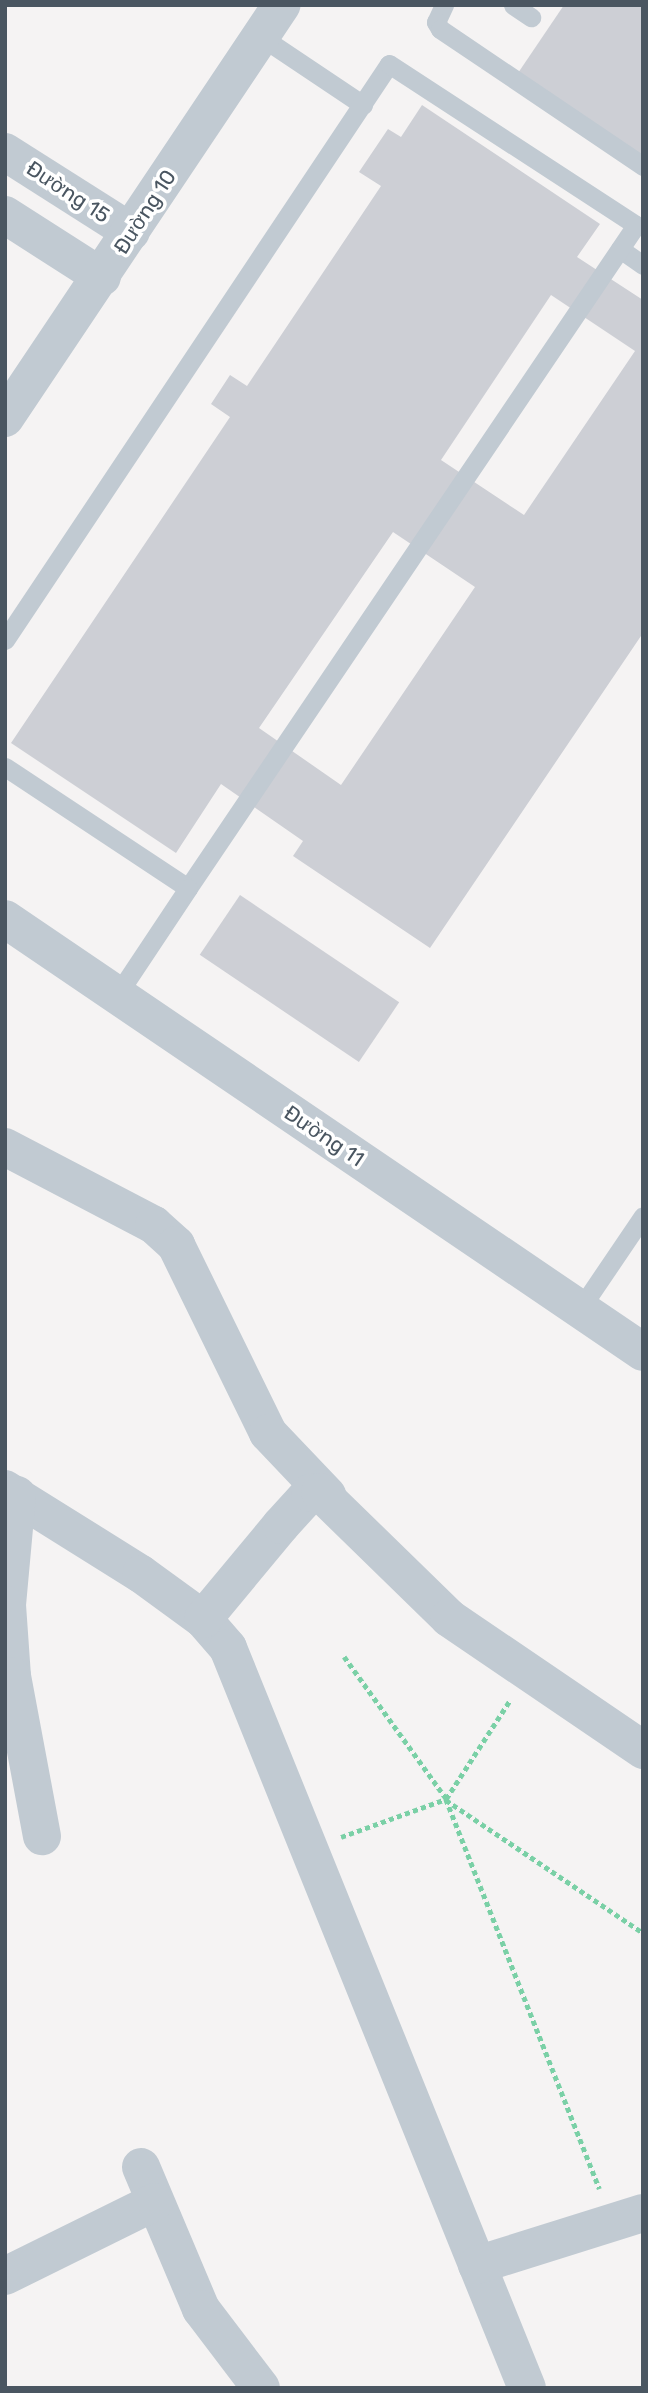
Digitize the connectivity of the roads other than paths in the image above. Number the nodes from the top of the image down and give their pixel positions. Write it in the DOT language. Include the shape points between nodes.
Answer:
graph roads {
  1 [pos="281,5"];
  2 [pos="444,5"];
  3 [pos="513,5"];
  4 [pos="531,17"];
  5 [pos="260,36"];
  6 [pos="363,106"];
  7 [pos="5,152"];
  8 [pos="643,166"];
  9 [pos="5,215"];
  10 [pos="131,232"];
  11 [pos="620,250"];
  12 [pos="643,265"];
  13 [pos="102,277"];
  14 [pos="5,418"];
  15 [pos="5,640"];
  16 [pos="5,768"];
  17 [pos="188,888"];
  18 [pos="5,919"];
  19 [pos="117,995"];
  20 [pos="5,1147"];
  21 [pos="643,1216"];
  22 [pos="580,1309"];
  23 [pos="643,1352"];
  24 [pos="11,1492"];
  25 [pos="327,1495"];
  26 [pos="203,1619"];
  27 [pos="643,1749"];
  28 [pos="42,1836"];
  29 [pos="141,2167"];
  30 [pos="155,2202"];
  31 [pos="643,2213"];
  32 [pos="477,2265"];
  33 [pos="5,2276"];
  34 [pos="261,2388"];
  35 [pos="527,2388"];
  1 -- 5 [label="street, Đường 10"];
  2 -- 8 [label="lane" via="436,22 440,29"];
  3 -- 4 [label="lane"];
  5 -- 6 [label="lane"];
  5 -- 10 [label="street, Đường 10"];
  6 -- 11 [label="lane" via="389,64 636,225"];
  6 -- 15 [label="lane"];
  7 -- 10 [label="street, Đường 15"];
  9 -- 13 [label="street"];
  10 -- 13 [label="street, Đường 10"];
  11 -- 12 [label="lane"];
  11 -- 17 [label="lane"];
  13 -- 14 [label="street, Đường 10"];
  16 -- 17 [label="lane"];
  17 -- 19 [label="lane"];
  18 -- 19 [label="street, Đường 11"];
  19 -- 22 [label="street, Đường 11"];
  20 -- 25 [label="street" via="154,1225 176,1245 268,1433"];
  21 -- 22 [label="lane"];
  22 -- 23 [label="street, Đường 11"];
  24 -- 26 [label="street"];
  24 -- 28 [label="street" via="6,1605 12,1676"];
  25 -- 26 [label="street" via="310,1493"];
  25 -- 27 [label="street" via="449,1618"];
  26 -- 32 [label="street" via="219,1634 236,1665"];
  29 -- 30 [label="street"];
  30 -- 33 [label="street"];
  30 -- 34 [label="street" via="201,2309"];
  31 -- 32 [label="street"];
  32 -- 35 [label="street"];
}
